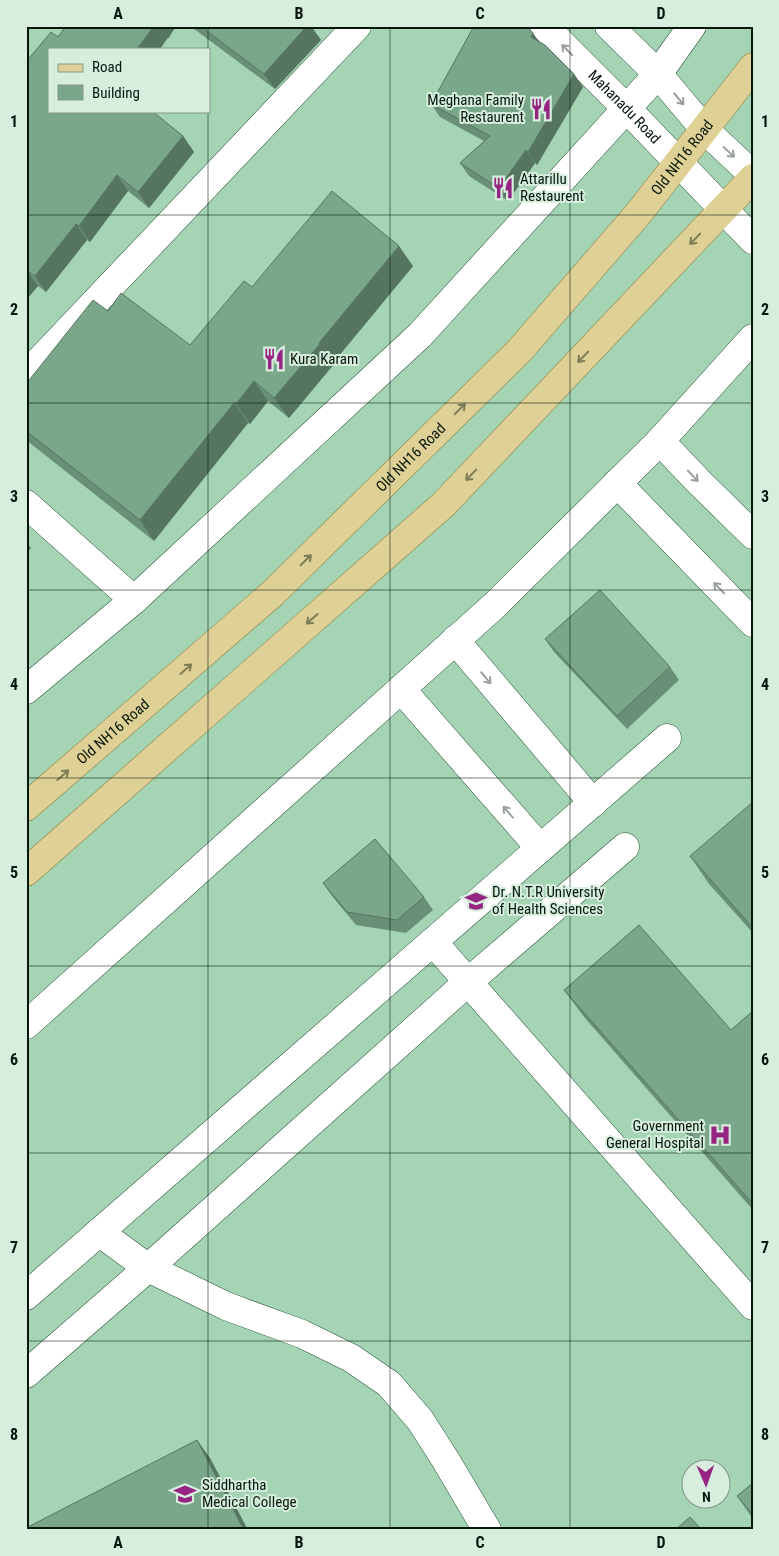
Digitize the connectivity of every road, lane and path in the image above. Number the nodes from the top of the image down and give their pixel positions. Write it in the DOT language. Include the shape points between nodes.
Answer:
graph roads {
  1 [pos="357,26"];
  2 [pos="544,26"];
  3 [pos="609,26"];
  4 [pos="692,26"];
  5 [pos="753,67"];
  6 [pos="658,74"];
  7 [pos="627,109"];
  8 [pos="705,130"];
  9 [pos="678,163"];
  10 [pos="753,177"];
  11 [pos="723,210"];
  12 [pos="753,240"];
  13 [pos="753,338"];
  14 [pos="26,375"];
  15 [pos="660,441"];
  16 [pos="617,483"];
  17 [pos="26,504"];
  18 [pos="753,535"];
  19 [pos="134,600"];
  20 [pos="753,623"];
  21 [pos="455,640"];
  22 [pos="401,689"];
  23 [pos="26,690"];
  24 [pos="667,738"];
  25 [pos="593,803"];
  26 [pos="26,807"];
  27 [pos="625,847"];
  28 [pos="540,848"];
  29 [pos="26,872"];
  30 [pos="433,942"];
  31 [pos="468,982"];
  32 [pos="26,1025"];
  33 [pos="99,1232"];
  34 [pos="148,1268"];
  35 [pos="28,1291"];
  36 [pos="753,1306"];
  37 [pos="27,1372"];
  38 [pos="487,1530"];
  1 -- 14 [label="street"];
  7 -- 2 [label="street, Mahanadu Road, one-way"];
  3 -- 6 [label="street"];
  4 -- 6 [label="street"];
  5 -- 8 [label="main road, Old NH16 Road"];
  6 -- 7 [label="street"];
  6 -- 8 [label="street, one-way"];
  7 -- 9 [label="street, Mahanadu Road"];
  7 -- 19 [label="street" via="420,335"];
  8 -- 9 [label="main road, Old NH16 Road"];
  8 -- 10 [label="street, one-way"];
  9 -- 11 [label="street, Mahanadu Road"];
  26 -- 9 [label="main road, Old NH16 Road, one-way" via="272,594 512,357 632,221"];
  10 -- 11 [label="main road"];
  11 -- 12 [label="street, Mahanadu Road"];
  11 -- 29 [label="main road, one-way" via="444,504"];
  13 -- 15 [label="street"];
  15 -- 16 [label="street"];
  15 -- 18 [label="street, one-way"];
  20 -- 16 [label="street, one-way"];
  16 -- 21 [label="street" via="495,605"];
  17 -- 19 [label="street"];
  19 -- 23 [label="street"];
  21 -- 22 [label="street"];
  21 -- 25 [label="street, one-way"];
  28 -- 22 [label="street, one-way"];
  22 -- 32 [label="street"];
  24 -- 25 [label="street"];
  25 -- 28 [label="street"];
  27 -- 31 [label="street"];
  28 -- 30 [label="street"];
  30 -- 31 [label="street"];
  30 -- 33 [label="street"];
  31 -- 34 [label="street"];
  31 -- 36 [label="street"];
  33 -- 34 [label="street"];
  33 -- 35 [label="street"];
  34 -- 37 [label="street"];
  34 -- 38 [label="street" via="226,1306 302,1334 351,1358 388,1384 420,1420"];
}
